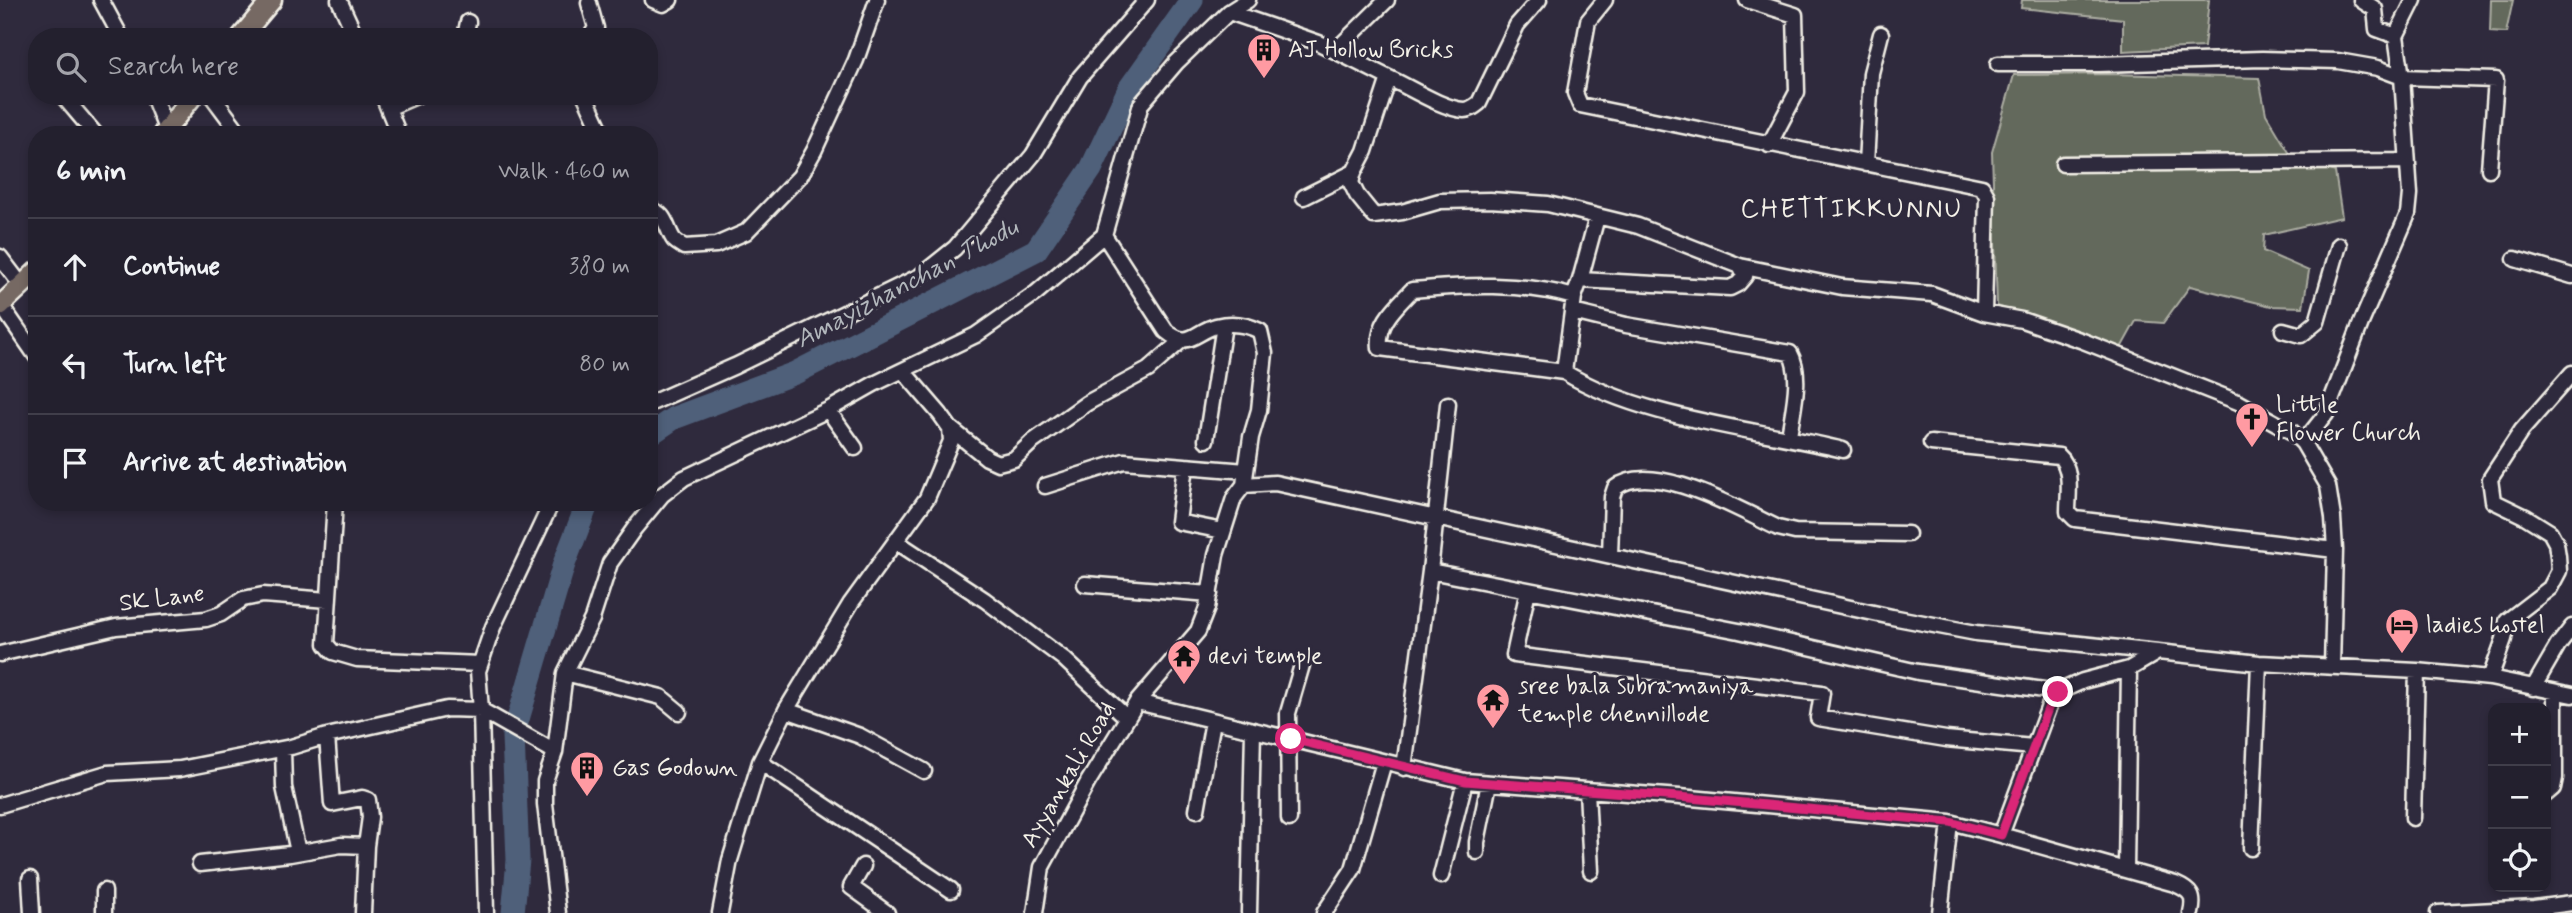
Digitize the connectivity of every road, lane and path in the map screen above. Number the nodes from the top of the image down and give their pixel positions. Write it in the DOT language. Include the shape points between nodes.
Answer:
graph roads {
  1 [pos="100,0"];
  2 [pos="272,0"];
  3 [pos="339,0"];
  4 [pos="653,0"];
  5 [pos="670,0"];
  6 [pos="877,0"];
  7 [pos="1147,0"];
  8 [pos="1248,0"];
  9 [pos="1387,0"];
  10 [pos="1539,0"];
  11 [pos="1605,0"];
  12 [pos="1748,0"];
  13 [pos="2361,0"];
  14 [pos="2414,0"];
  15 [pos="585,1"];
  16 [pos="1229,12"];
  17 [pos="116,28"];
  18 [pos="249,28"];
  19 [pos="352,28"];
  20 [pos="596,28"];
  21 [pos="1881,34"];
  22 [pos="2396,36"];
  23 [pos="1335,51"];
  24 [pos="1998,64"];
  25 [pos="2402,77"];
  26 [pos="1390,78"];
  27 [pos="71,105"];
  28 [pos="156,105"];
  29 [pos="186,105"];
  30 [pos="219,105"];
  31 [pos="386,105"];
  32 [pos="589,105"];
  33 [pos="88,126"];
  34 [pos="162,126"];
  35 [pos="169,126"];
  36 [pos="234,126"];
  37 [pos="395,126"];
  38 [pos="599,126"];
  39 [pos="1769,145"];
  40 [pos="2407,161"];
  41 [pos="1866,164"];
  42 [pos="2063,164"];
  43 [pos="2489,169"];
  44 [pos="1354,172"];
  45 [pos="1304,197"];
  46 [pos="658,213"];
  47 [pos="1597,217"];
  48 [pos="1104,235"];
  49 [pos="2339,245"];
  50 [pos="0,257"];
  51 [pos="2515,260"];
  52 [pos="1740,266"];
  53 [pos="2572,276"];
  54 [pos="1580,279"];
  55 [pos="28,280"];
  56 [pos="22,286"];
  57 [pos="1573,304"];
  58 [pos="0,306"];
  59 [pos="1984,313"];
  60 [pos="1224,325"];
  61 [pos="2283,330"];
  62 [pos="1182,340"];
  63 [pos="28,345"];
  64 [pos="903,371"];
  65 [pos="1564,373"];
  66 [pos="2572,373"];
  67 [pos="658,400"];
  68 [pos="1448,404"];
  69 [pos="828,410"];
  70 [pos="950,428"];
  71 [pos="1789,437"];
  72 [pos="1206,440"];
  73 [pos="1931,443"];
  74 [pos="2303,443"];
  75 [pos="855,448"];
  76 [pos="1843,450"];
  77 [pos="1185,466"];
  78 [pos="1245,478"];
  79 [pos="1045,486"];
  80 [pos="658,500"];
  81 [pos="334,511"];
  82 [pos="547,511"];
  83 [pos="649,511"];
  84 [pos="1434,519"];
  85 [pos="1223,531"];
  86 [pos="1908,534"];
  87 [pos="897,542"];
  88 [pos="2335,550"];
  89 [pos="1610,555"];
  90 [pos="1430,571"];
  91 [pos="1085,584"];
  92 [pos="1528,590"];
  93 [pos="1210,594"];
  94 [pos="328,600"];
  95 [pos="2572,626"];
  96 [pos="2158,652"];
  97 [pos="0,654"];
  98 [pos="2259,663"];
  99 [pos="480,664"];
  100 [pos="1302,665"];
  101 [pos="2332,667"];
  102 [pos="2129,669"];
  103 [pos="2417,671"];
  104 [pos="565,673"];
  105 [pos="2490,678"];
  106 [pos="2533,688"];
  107 [pos="2058,692"];
  108 [pos="2556,692"];
  109 [pos="2572,695"];
  110 [pos="1137,702"];
  111 [pos="786,709"];
  112 [pos="481,710"];
  113 [pos="679,712"];
  114 [pos="1126,718"];
  115 [pos="1213,721"];
  116 [pos="1253,730"];
  117 [pos="327,736"];
  118 [pos="1288,738"];
  119 [pos="2034,747"];
  120 [pos="283,749"];
  121 [pos="555,752"];
  122 [pos="760,762"];
  123 [pos="1384,762"];
  124 [pos="1404,768"];
  125 [pos="924,771"];
  126 [pos="1465,781"];
  127 [pos="1489,783"];
  128 [pos="1587,790"];
  129 [pos="2551,790"];
  130 [pos="0,806"];
  131 [pos="1197,810"];
  132 [pos="2413,818"];
  133 [pos="1289,819"];
  134 [pos="1950,822"];
  135 [pos="2001,835"];
  136 [pos="366,845"];
  137 [pos="2251,848"];
  138 [pos="298,852"];
  139 [pos="1477,852"];
  140 [pos="200,864"];
  141 [pos="863,866"];
  142 [pos="2126,870"];
  143 [pos="1591,871"];
  144 [pos="1441,877"];
  145 [pos="30,879"];
  146 [pos="951,890"];
  147 [pos="104,891"];
  148 [pos="2572,903"];
  149 [pos="2441,912"];
  150 [pos="32,913"];
  151 [pos="104,913"];
  152 [pos="363,913"];
  153 [pos="486,913"];
  154 [pos="558,913"];
  155 [pos="720,913"];
  156 [pos="887,913"];
  157 [pos="1035,913"];
  158 [pos="1249,913"];
  159 [pos="1324,913"];
  160 [pos="1940,913"];
  161 [pos="2191,913"];
  1 -- 17 [label="street"];
  2 -- 18 [label="main road"];
  3 -- 19 [label="street"];
  4 -- 5 [label="street" via="663,4"];
  6 -- 46 [label="street" via="856,60 800,176 746,232 716,245 684,247"];
  7 -- 67 [label="street" via="1080,77 1033,155 955,248 919,276"];
  8 -- 16 [label="street"];
  9 -- 23 [label="street"];
  10 -- 26 [label="street" via="1517,25 1474,107 1452,107"];
  11 -- 39 [label="street" via="1588,22 1575,93 1580,105"];
  12 -- 39 [label="street" via="1796,15 1797,92"];
  13 -- 22 [label="street" via="2375,9 2377,29"];
  14 -- 22 [label="street"];
  15 -- 20 [label="street"];
  16 -- 23 [label="street"];
  16 -- 48 [label="street" via="1141,104"];
  21 -- 41 [label="street" via="1871,73"];
  22 -- 25 [label="street"];
  23 -- 26 [label="street"];
  24 -- 25 [label="street" via="2338,61"];
  25 -- 40 [label="street"];
  25 -- 43 [label="street" via="2496,80"];
  26 -- 44 [label="street"];
  27 -- 33 [label="street"];
  28 -- 34 [label="street"];
  29 -- 35 [label="main road"];
  30 -- 36 [label="street"];
  31 -- 37 [label="street"];
  32 -- 38 [label="street"];
  39 -- 41 [label="street"];
  40 -- 42 [label="street"];
  40 -- 74 [label="street" via="2408,214 2326,414"];
  41 -- 59 [label="street" via="1982,187 1987,196"];
  44 -- 45 [label="street"];
  44 -- 47 [label="street" via="1351,183 1374,216 1440,201 1490,200 1548,204"];
  47 -- 52 [label="street" via="1638,226"];
  47 -- 54 [label="street"];
  48 -- 62 [label="street" via="1166,331"];
  48 -- 64 [label="street" via="1036,293 976,335"];
  49 -- 61 [label="street" via="2317,322 2301,335"];
  50 -- 56 [label="street"];
  51 -- 53 [label="street"];
  52 -- 54 [label="street" via="1745,276 1730,288"];
  52 -- 59 [label="street" via="1842,286 1932,294"];
  54 -- 57 [label="street"];
  55 -- 56 [label="main road"];
  56 -- 58 [label="main road"];
  57 -- 65 [label="street"];
  57 -- 65 [label="street" via="1546,289 1512,286 1412,290 1378,333 1380,348"];
  57 -- 71 [label="street" via="1626,325 1790,354 1796,379"];
  58 -- 63 [label="street"];
  59 -- 74 [label="street" via="2022,320 2083,341 2238,402"];
  60 -- 62 [label="street"];
  60 -- 72 [label="street"];
  60 -- 78 [label="street, Ayyankali Road" via="1248,325 1260,331 1265,353"];
  62 -- 70 [label="street" via="1148,370 1087,403 1014,458 998,463 987,458"];
  64 -- 69 [label="street"];
  64 -- 70 [label="street"];
  65 -- 71 [label="street" via="1599,391 1672,414"];
  66 -- 105 [label="street" via="2522,430 2490,479 2493,500 2550,532 2559,571 2550,588 2507,621"];
  68 -- 84 [label="street"];
  69 -- 75 [label="street"];
  69 -- 80 [label="street" via="684,478"];
  70 -- 87 [label="street" via="950,442 927,498"];
  71 -- 76 [label="street"];
  73 -- 88 [label="street" via="2059,456 2068,469 2068,512 2075,519"];
  74 -- 88 [label="street" via="2328,486"];
  77 -- 78 [label="street"];
  77 -- 79 [label="street" via="1124,461"];
  77 -- 85 [label="street" via="1178,522"];
  78 -- 84 [label="street"];
  78 -- 85 [label="street, Ayyankali Road"];
  81 -- 94 [label="street"];
  82 -- 99 [label="street"];
  83 -- 104 [label="street" via="610,563 592,619"];
  84 -- 89 [label="street"];
  84 -- 90 [label="street"];
  85 -- 93 [label="street, Ayyankali Road"];
  86 -- 89 [label="street" via="1796,532 1673,483 1628,480 1615,488 1612,497"];
  87 -- 111 [label="street" via="851,603"];
  87 -- 114 [label="street" via="1064,659"];
  88 -- 101 [label="street"];
  89 -- 96 [label="street" via="1976,633"];
  90 -- 92 [label="street"];
  90 -- 124 [label="street"];
  91 -- 93 [label="street"];
  92 -- 107 [label="street" via="1918,672"];
  92 -- 119 [label="street" via="1514,655 1822,693 1818,718 1946,739"];
  93 -- 110 [label="street, Ayyankali Road" via="1198,631"];
  94 -- 97 [label="street, SK Lane" via="263,595 243,599 206,618 116,627"];
  94 -- 99 [label="street" via="326,644 333,652 357,659"];
  95 -- 106 [label="street"];
  96 -- 98 [label="street"];
  96 -- 102 [label="street"];
  98 -- 101 [label="street"];
  98 -- 137 [label="street"];
  99 -- 112 [label="street"];
  100 -- 118 [label="street" via="1288,713"];
  101 -- 103 [label="street"];
  102 -- 107 [label="street"];
  102 -- 142 [label="street"];
  103 -- 105 [label="street"];
  103 -- 132 [label="street"];
  104 -- 113 [label="street" via="661,697"];
  104 -- 121 [label="street"];
  105 -- 106 [label="street"];
  106 -- 108 [label="street"];
  107 -- 119 [label="street"];
  108 -- 109 [label="street"];
  108 -- 129 [label="street"];
  110 -- 114 [label="street, Ayyankali Road"];
  110 -- 115 [label="street"];
  111 -- 122 [label="street"];
  111 -- 125 [label="street" via="860,736"];
  112 -- 117 [label="street" via="447,709"];
  112 -- 121 [label="street"];
  112 -- 153 [label="street"];
  114 -- 157 [label="street, Ayyankali Road" via="1042,867"];
  115 -- 116 [label="street"];
  115 -- 131 [label="street"];
  116 -- 118 [label="street"];
  116 -- 158 [label="street"];
  117 -- 120 [label="street"];
  117 -- 136 [label="street" via="332,804 368,800"];
  118 -- 123 [label="street"];
  118 -- 133 [label="street"];
  119 -- 135 [label="street"];
  120 -- 130 [label="street" via="180,769 107,773"];
  120 -- 138 [label="street" via="284,787"];
  121 -- 154 [label="street" via="545,781 545,804"];
  122 -- 146 [label="street"];
  122 -- 155 [label="street" via="730,860"];
  123 -- 124 [label="street"];
  123 -- 159 [label="street" via="1353,869"];
  124 -- 126 [label="street"];
  126 -- 127 [label="street"];
  126 -- 144 [label="street"];
  127 -- 128 [label="street"];
  127 -- 139 [label="street"];
  128 -- 134 [label="street"];
  128 -- 143 [label="street"];
  134 -- 135 [label="street"];
  134 -- 160 [label="street"];
  135 -- 142 [label="street"];
  136 -- 138 [label="street"];
  136 -- 152 [label="street"];
  138 -- 140 [label="street"];
  141 -- 156 [label="street" via="850,887"];
  142 -- 161 [label="street" via="2189,890"];
  145 -- 150 [label="street"];
  147 -- 151 [label="street"];
  148 -- 149 [label="street"];
}
